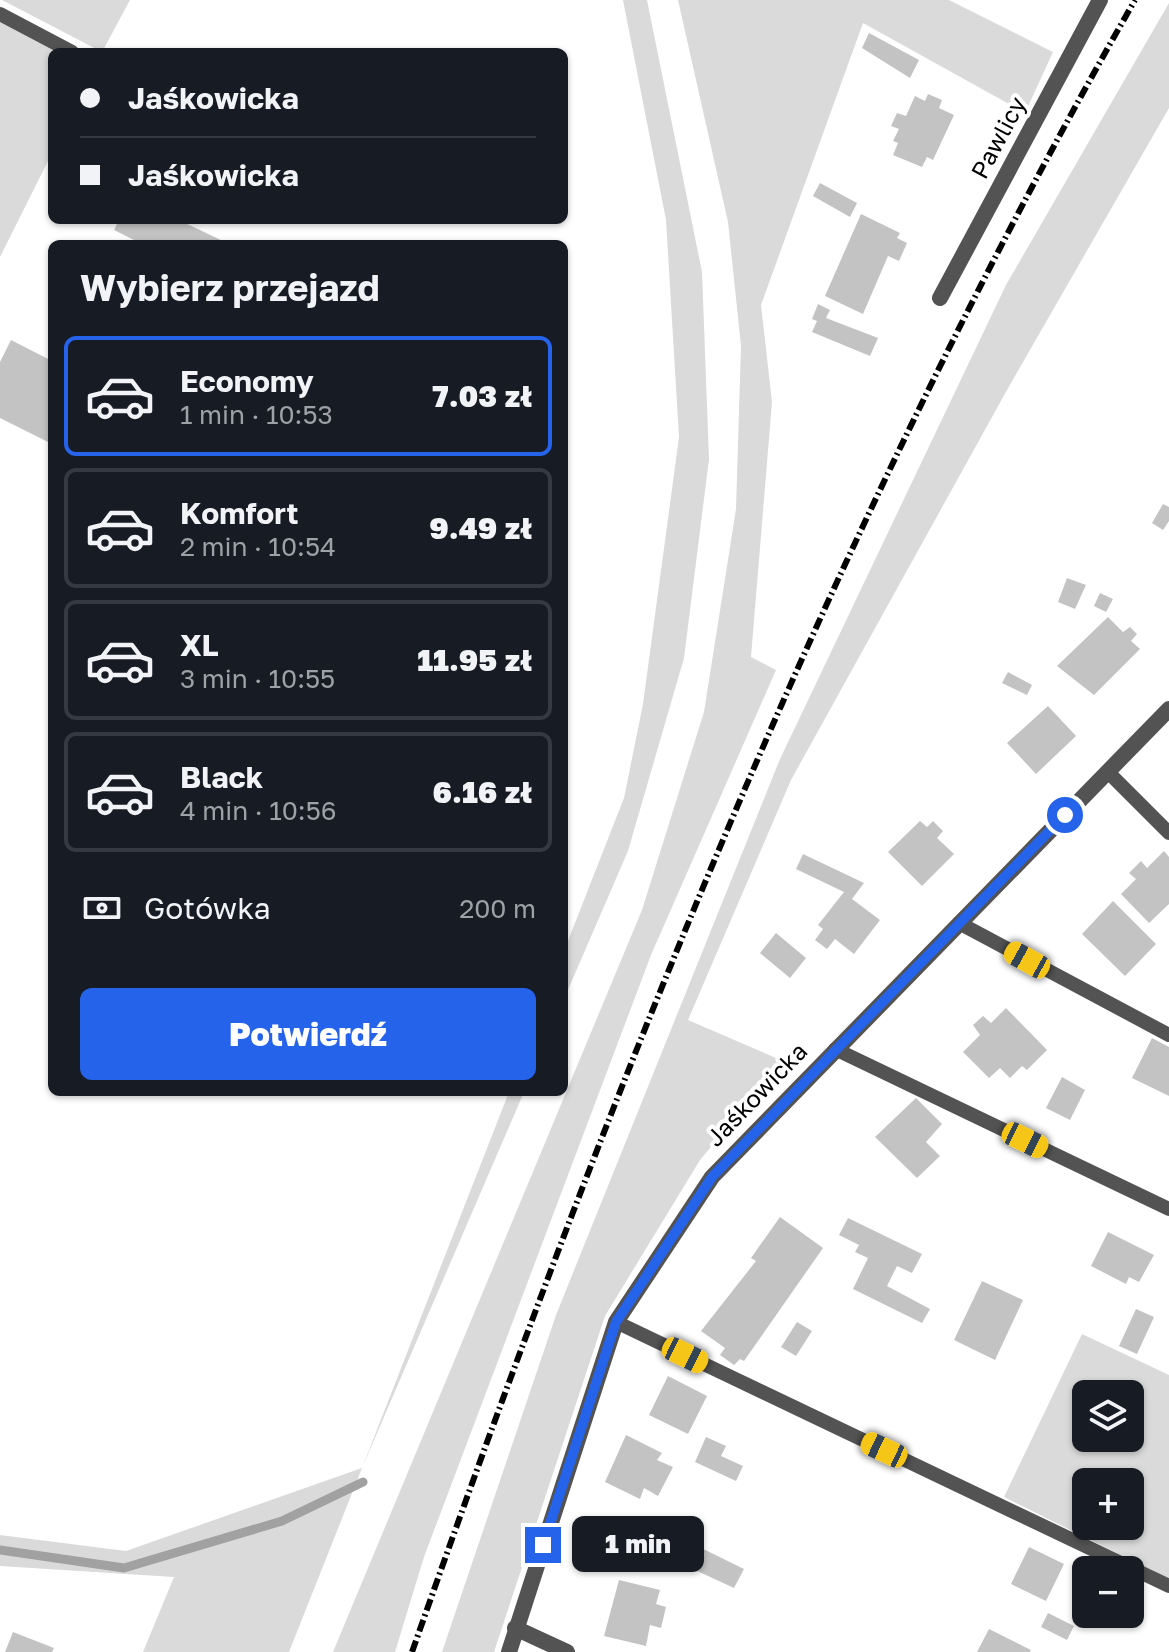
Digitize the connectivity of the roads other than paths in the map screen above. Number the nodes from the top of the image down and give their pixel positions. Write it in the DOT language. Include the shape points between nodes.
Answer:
graph roads {
  1 [pos="1100,0"];
  2 [pos="0,14"];
  3 [pos="64,48"];
  4 [pos="940,298"];
  5 [pos="1169,709"];
  6 [pos="1108,772"];
  7 [pos="1169,833"];
  8 [pos="959,923"];
  9 [pos="1169,1035"];
  10 [pos="835,1049"];
  11 [pos="1169,1209"];
  12 [pos="616,1322"];
  13 [pos="1169,1586"];
  14 [pos="515,1628"];
  15 [pos="509,1652"];
  16 [pos="567,1652"];
  1 -- 4 [label="street, Pawlicy"];
  2 -- 3 [label="lane"];
  5 -- 6 [label="street, Jaśkowicka"];
  6 -- 7 [label="lane"];
  6 -- 8 [label="street, Jaśkowicka"];
  8 -- 9 [label="lane"];
  8 -- 10 [label="street, Jaśkowicka"];
  10 -- 11 [label="lane"];
  10 -- 12 [label="street, Jaśkowicka" via="712,1177"];
  12 -- 13 [label="lane"];
  12 -- 14 [label="street, Jaśkowicka"];
  14 -- 15 [label="street, Jaśkowicka"];
  14 -- 16 [label="street"];
}
